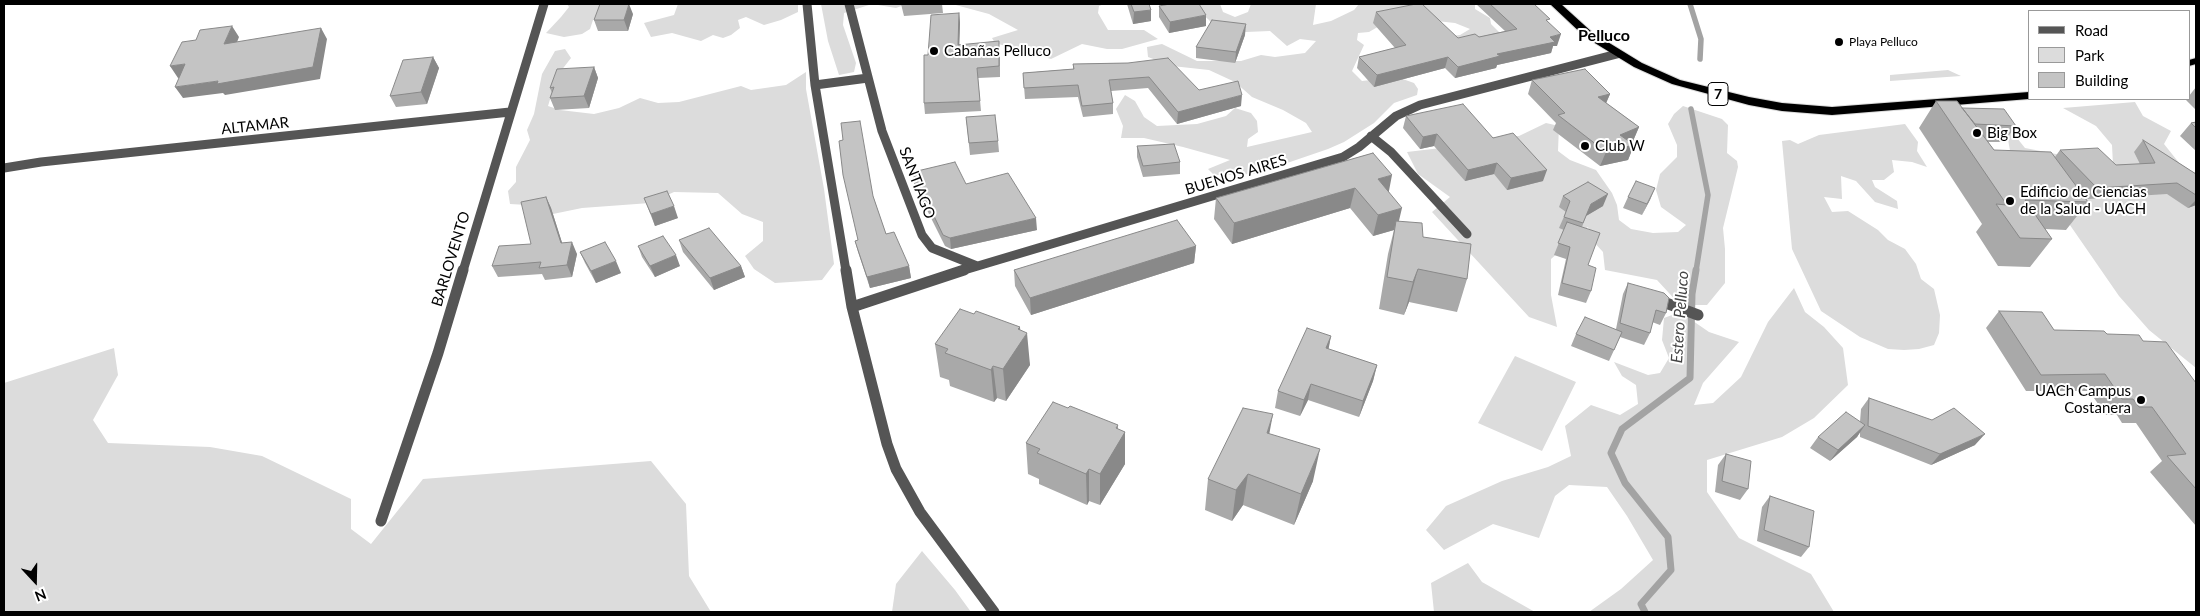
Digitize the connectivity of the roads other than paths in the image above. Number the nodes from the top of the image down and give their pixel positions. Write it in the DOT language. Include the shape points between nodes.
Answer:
graph roads {
  1 [pos="544,4"];
  2 [pos="807,4"];
  3 [pos="850,4"];
  4 [pos="1554,4"];
  5 [pos="1617,54"];
  6 [pos="868,78"];
  7 [pos="815,85"];
  8 [pos="2028,95"];
  9 [pos="510,112"];
  10 [pos="1371,136"];
  11 [pos="4,168"];
  12 [pos="1467,234"];
  13 [pos="977,266"];
  14 [pos="1666,303"];
  15 [pos="852,307"];
  16 [pos="1698,315"];
  17 [pos="381,521"];
  18 [pos="994,612"];
  1 -- 9 [label="street, BARLOVENTO"];
  2 -- 7 [label="street"];
  3 -- 6 [label="street, SANTIAGO"];
  4 -- 5 [label="highway, 7" via="1589,35"];
  5 -- 8 [label="highway, 7" via="1692,87 1799,109 1848,110"];
  5 -- 10 [label="street, BUENOS AIRES" via="1420,105 1396,116"];
  6 -- 7 [label="street"];
  6 -- 13 [label="street, SANTIAGO" via="882,130 922,235 932,248"];
  7 -- 15 [label="street"];
  9 -- 11 [label="street, ALTAMAR"];
  9 -- 17 [label="street, BARLOVENTO" via="438,353"];
  10 -- 12 [label="street" via="1391,152"];
  10 -- 13 [label="street, BUENOS AIRES" via="1344,157"];
  13 -- 15 [label="street, BUENOS AIRES"];
  14 -- 16 [label="street"];
  15 -- 18 [label="street" via="896,468 920,512"];
}
